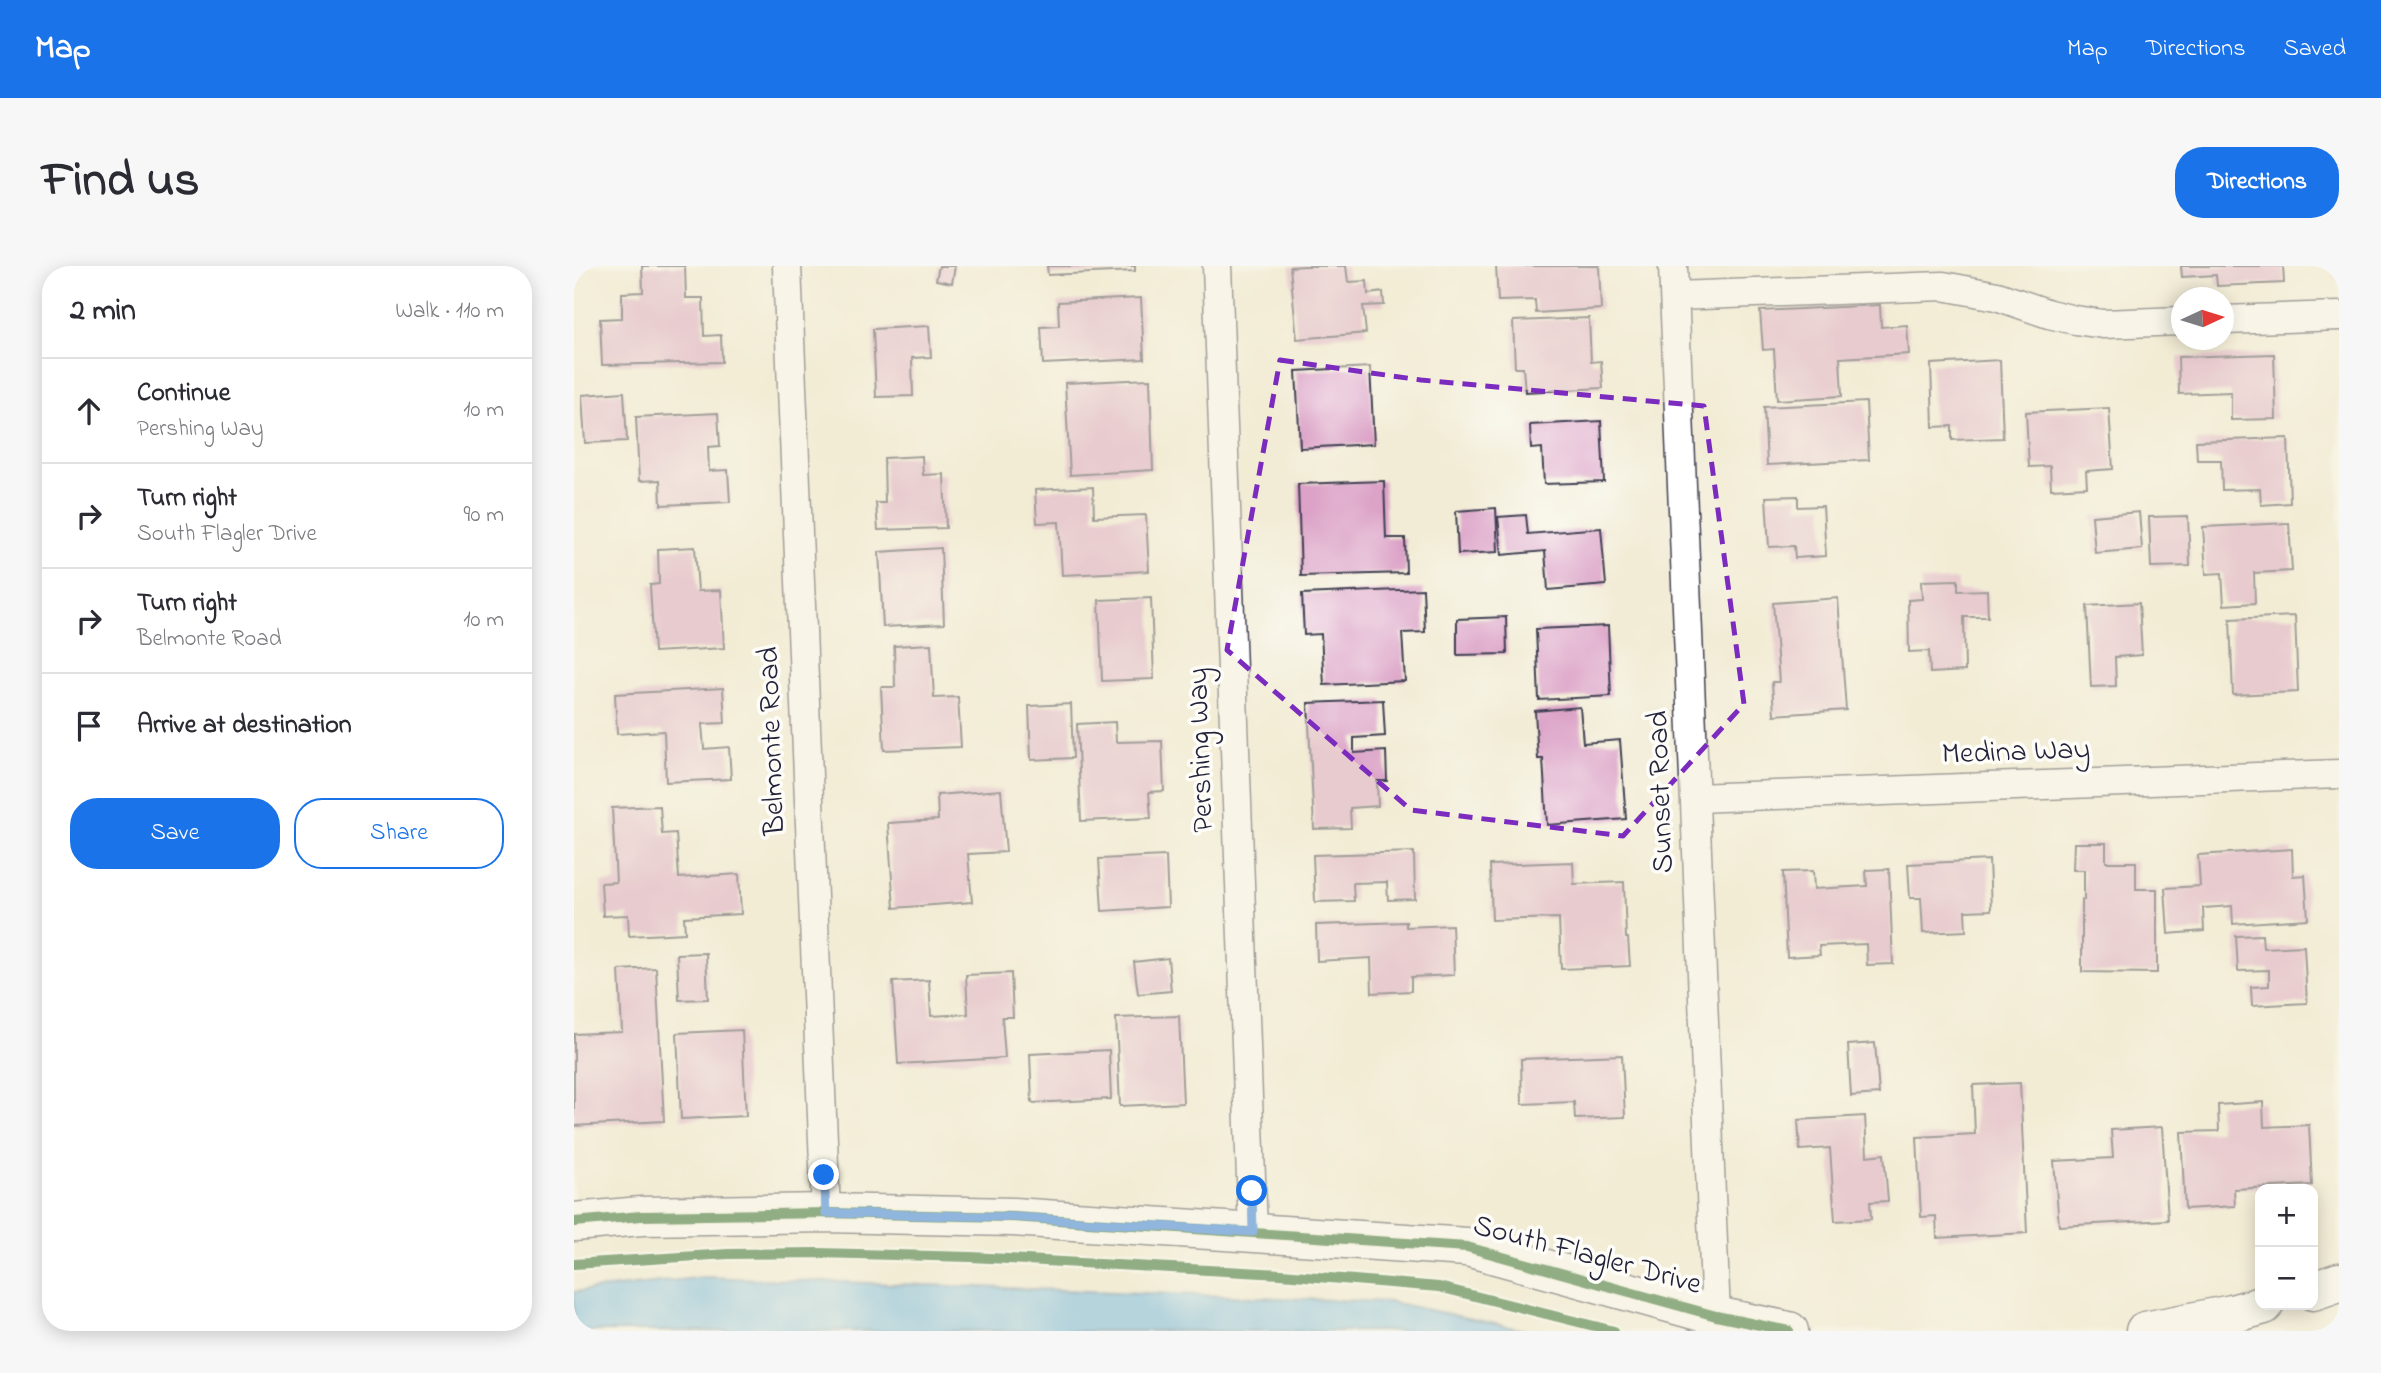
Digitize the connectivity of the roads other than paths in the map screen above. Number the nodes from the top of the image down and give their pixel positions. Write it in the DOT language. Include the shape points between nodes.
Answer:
graph roads {
  1 [pos="787,266"];
  2 [pos="1217,266"];
  3 [pos="1674,266"];
  4 [pos="1675,296"];
  5 [pos="2339,316"];
  6 [pos="2234,320"];
  7 [pos="2171,321"];
  8 [pos="2339,774"];
  9 [pos="1695,798"];
  10 [pos="826,1213"];
  11 [pos="574,1222"];
  12 [pos="1253,1232"];
  13 [pos="2339,1282"];
  14 [pos="2318,1289"];
  15 [pos="2255,1308"];
  16 [pos="1716,1316"];
  17 [pos="1789,1331"];
  18 [pos="2145,1331"];
  1 -- 10 [label="street, Belmonte Road"];
  2 -- 12 [label="street, Pershing Way"];
  3 -- 4 [label="street, Sunset Road"];
  4 -- 7 [label="street" via="1943,286 1997,296 2076,320 2103,324"];
  4 -- 9 [label="street, Sunset Road"];
  5 -- 6 [label="street"];
  8 -- 9 [label="street, Medina Way"];
  9 -- 16 [label="street, Sunset Road"];
  10 -- 11 [label="street, South Flagler Drive" via="641,1216"];
  10 -- 12 [label="street, South Flagler Drive" via="1013,1217"];
  12 -- 16 [label="street, South Flagler Drive" via="1467,1247"];
  13 -- 14 [label="street"];
  15 -- 18 [label="street"];
  16 -- 17 [label="street, South Flagler Drive"];
}
